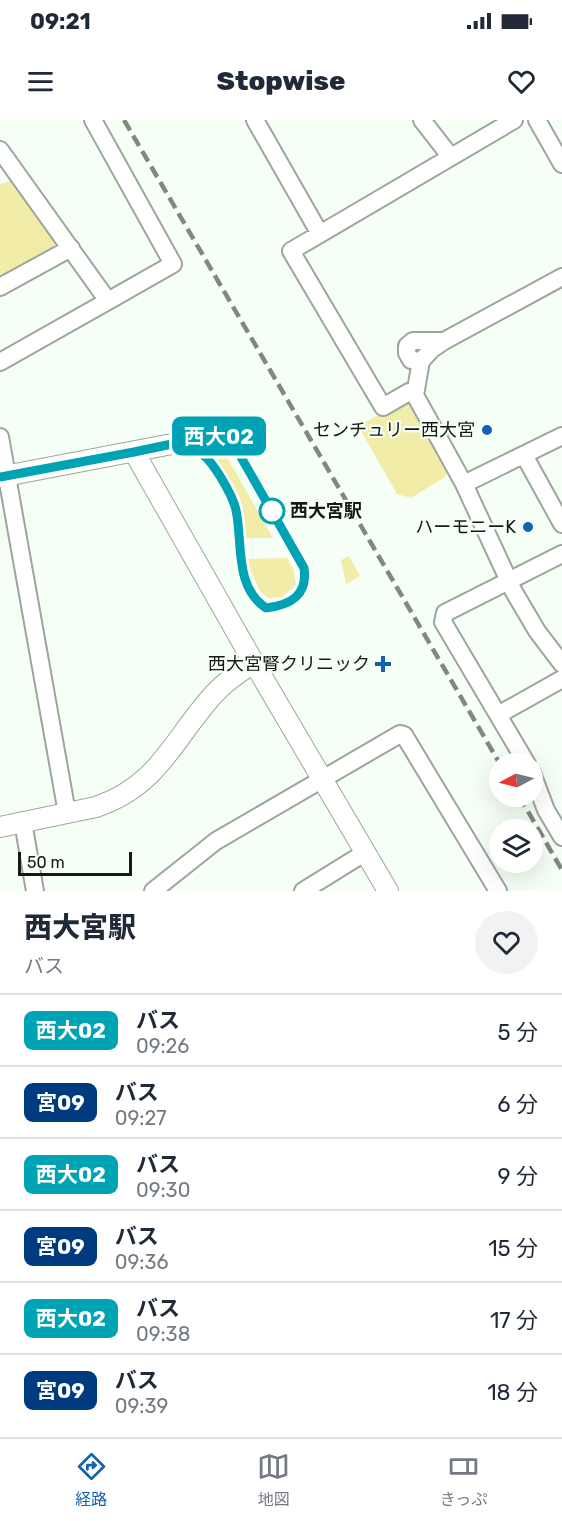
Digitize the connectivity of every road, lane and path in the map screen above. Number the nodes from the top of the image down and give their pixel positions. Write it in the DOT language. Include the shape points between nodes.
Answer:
graph roads {
  1 [pos="93,120"];
  2 [pos="255,120"];
  3 [pos="422,120"];
  4 [pos="514,120"];
  5 [pos="537,120"];
  6 [pos="0,150"];
  7 [pos="450,156"];
  8 [pos="562,164"];
  9 [pos="320,234"];
  10 [pos="71,249"];
  11 [pos="562,278"];
  12 [pos="0,287"];
  13 [pos="108,301"];
  14 [pos="0,362"];
  15 [pos="415,394"];
  16 [pos="0,436"];
  17 [pos="562,436"];
  18 [pos="172,444"];
  19 [pos="134,452"];
  20 [pos="524,455"];
  21 [pos="3,477"];
  22 [pos="464,484"];
  23 [pos="562,524"];
  24 [pos="562,554"];
  25 [pos="508,580"];
  26 [pos="254,663"];
  27 [pos="562,664"];
  28 [pos="562,679"];
  29 [pos="498,715"];
  30 [pos="520,753"];
  31 [pos="322,778"];
  32 [pos="543,802"];
  33 [pos="67,813"];
  34 [pos="23,822"];
  35 [pos="0,827"];
  36 [pos="562,837"];
  37 [pos="366,852"];
  38 [pos="35,891"];
  39 [pos="153,891"];
  40 [pos="303,891"];
  41 [pos="388,891"];
  42 [pos="498,891"];
  1 -- 13 [label="street" via="173,264"];
  2 -- 9 [label="street"];
  3 -- 7 [label="street"];
  4 -- 7 [label="street"];
  5 -- 8 [label="street"];
  6 -- 10 [label="street"];
  7 -- 9 [label="street"];
  9 -- 15 [label="street" via="291,250 383,407 409,392"];
  10 -- 12 [label="street"];
  10 -- 13 [label="street"];
  11 -- 15 [label="street" via="432,349 421,361"];
  13 -- 14 [label="street"];
  15 -- 22 [label="street"];
  16 -- 21 [label="street"];
  17 -- 20 [label="street"];
  18 -- 19 [label="street"];
  19 -- 21 [label="street"];
  19 -- 26 [label="street"];
  20 -- 22 [label="street"];
  20 -- 23 [label="street"];
  21 -- 33 [label="street"];
  22 -- 25 [label="street"];
  24 -- 25 [label="street"];
  25 -- 27 [label="street" via="537,631"];
  25 -- 29 [label="street" via="445,613 443,622"];
  26 -- 31 [label="street"];
  26 -- 33 [label="street" via="214,693 158,767 141,783 111,802"];
  28 -- 29 [label="street"];
  29 -- 30 [label="street"];
  31 -- 37 [label="street"];
  31 -- 39 [label="street" via="216,841"];
  31 -- 42 [label="street" via="404,735"];
  32 -- 36 [label="street"];
  33 -- 34 [label="street"];
  34 -- 35 [label="street"];
  34 -- 38 [label="street"];
  37 -- 40 [label="street"];
  37 -- 41 [label="street"];
}
